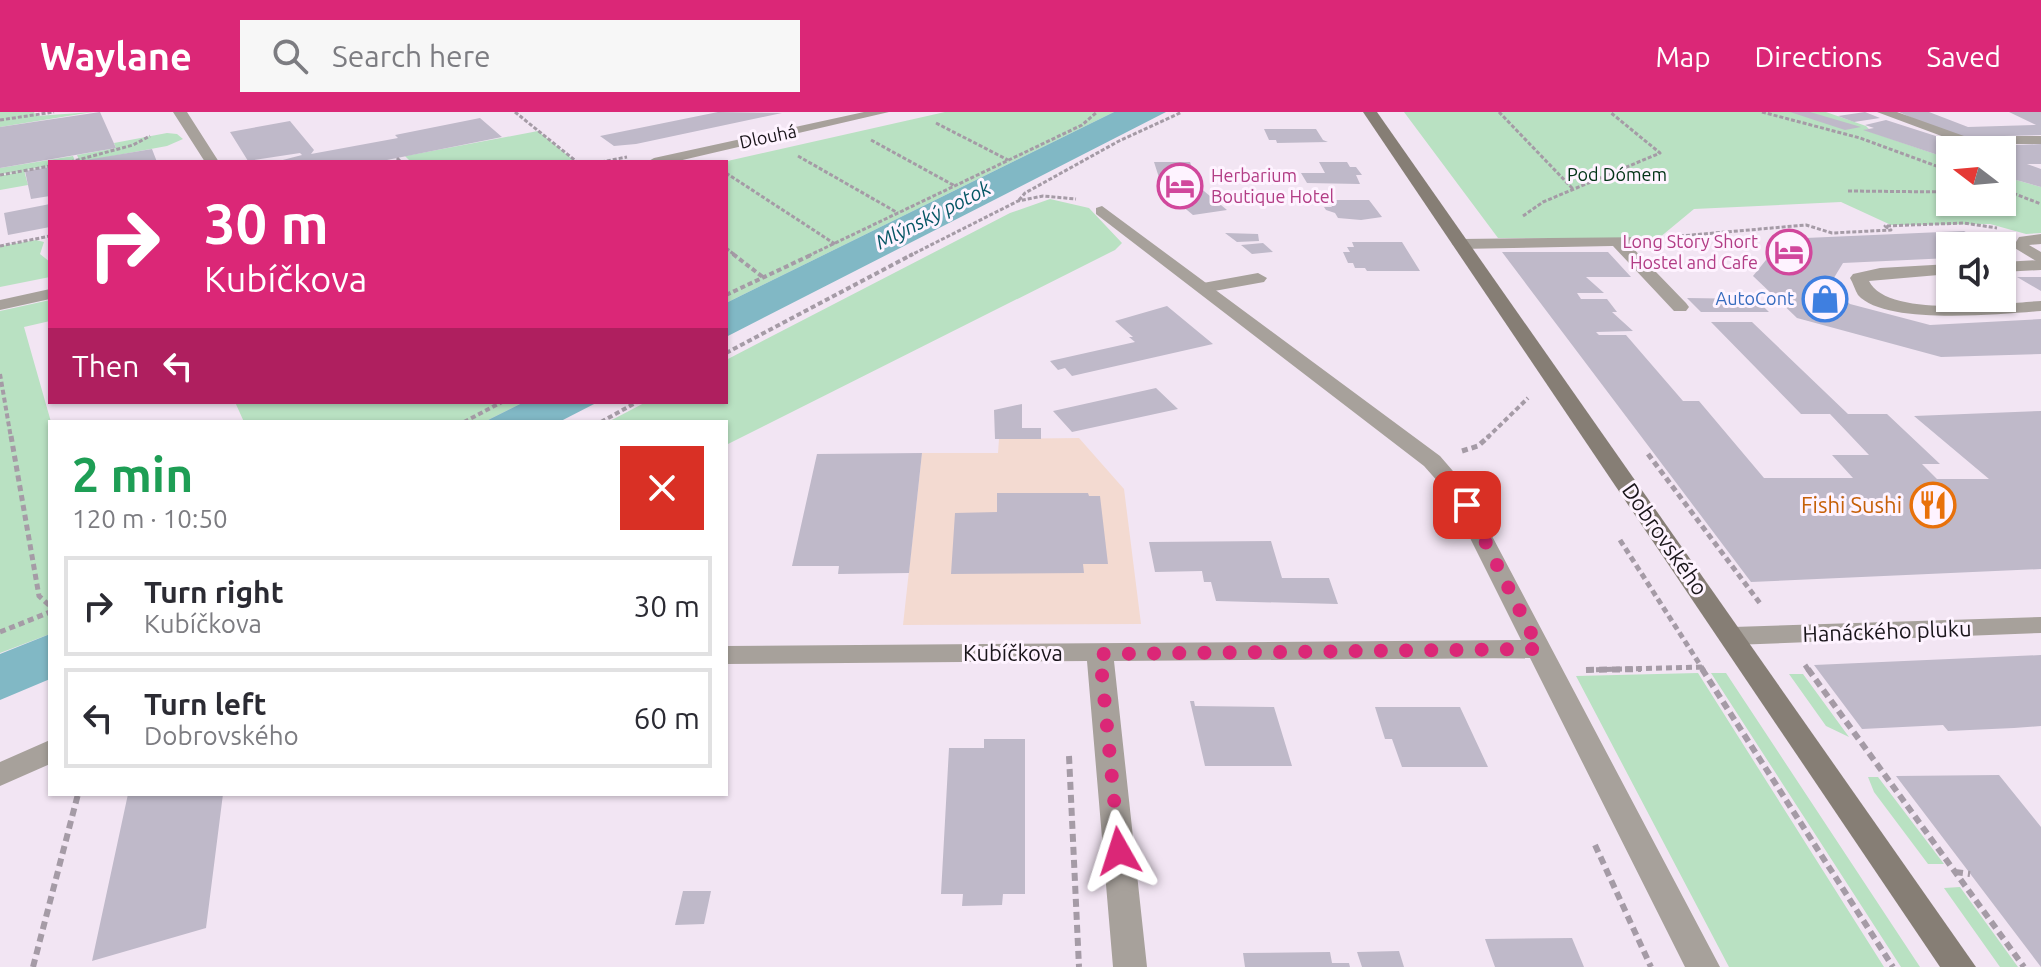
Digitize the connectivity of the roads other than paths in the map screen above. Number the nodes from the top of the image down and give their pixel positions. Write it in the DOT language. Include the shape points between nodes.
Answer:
graph roads {
  1 [pos="180,112"];
  2 [pos="882,112"];
  3 [pos="1370,112"];
  4 [pos="1884,112"];
  5 [pos="2041,140"];
  6 [pos="211,160"];
  7 [pos="663,160"];
  8 [pos="1102,211"];
  9 [pos="1656,242"];
  10 [pos="2032,242"];
  11 [pos="1619,243"];
  12 [pos="1460,244"];
  13 [pos="2041,262"];
  14 [pos="2016,265"];
  15 [pos="1936,270"];
  16 [pos="1258,278"];
  17 [pos="1203,288"];
  18 [pos="48,294"];
  19 [pos="0,305"];
  20 [pos="2041,306"];
  21 [pos="1680,307"];
  22 [pos="2016,307"];
  23 [pos="1936,309"];
  24 [pos="2041,625"];
  25 [pos="1733,636"];
  26 [pos="1539,649"];
  27 [pos="1100,654"];
  28 [pos="728,655"];
  29 [pos="48,752"];
  30 [pos="0,775"];
  31 [pos="1130,967"];
  32 [pos="1703,967"];
  33 [pos="1959,967"];
  1 -- 6 [label="street"];
  2 -- 7 [label="street, Dlouhá"];
  3 -- 12 [label="main road, Dobrovského"];
  4 -- 5 [label="street" via="1963,140"];
  8 -- 17 [label="street"];
  9 -- 11 [label="street"];
  10 -- 13 [label="street"];
  11 -- 12 [label="street"];
  11 -- 21 [label="street"];
  12 -- 25 [label="main road, Dobrovského"];
  13 -- 14 [label="street"];
  15 -- 23 [label="street" via="1880,273 1859,278 1858,283 1883,302"];
  16 -- 17 [label="street"];
  17 -- 26 [label="street" via="1432,461 1467,505"];
  18 -- 19 [label="street"];
  20 -- 22 [label="street"];
  24 -- 25 [label="street, Hanáckého pluku"];
  25 -- 33 [label="main road, Dobrovského"];
  26 -- 27 [label="street, Kubíčkova"];
  26 -- 32 [label="street"];
  27 -- 28 [label="street, Kubíčkova"];
  27 -- 31 [label="street"];
  29 -- 30 [label="street"];
}
